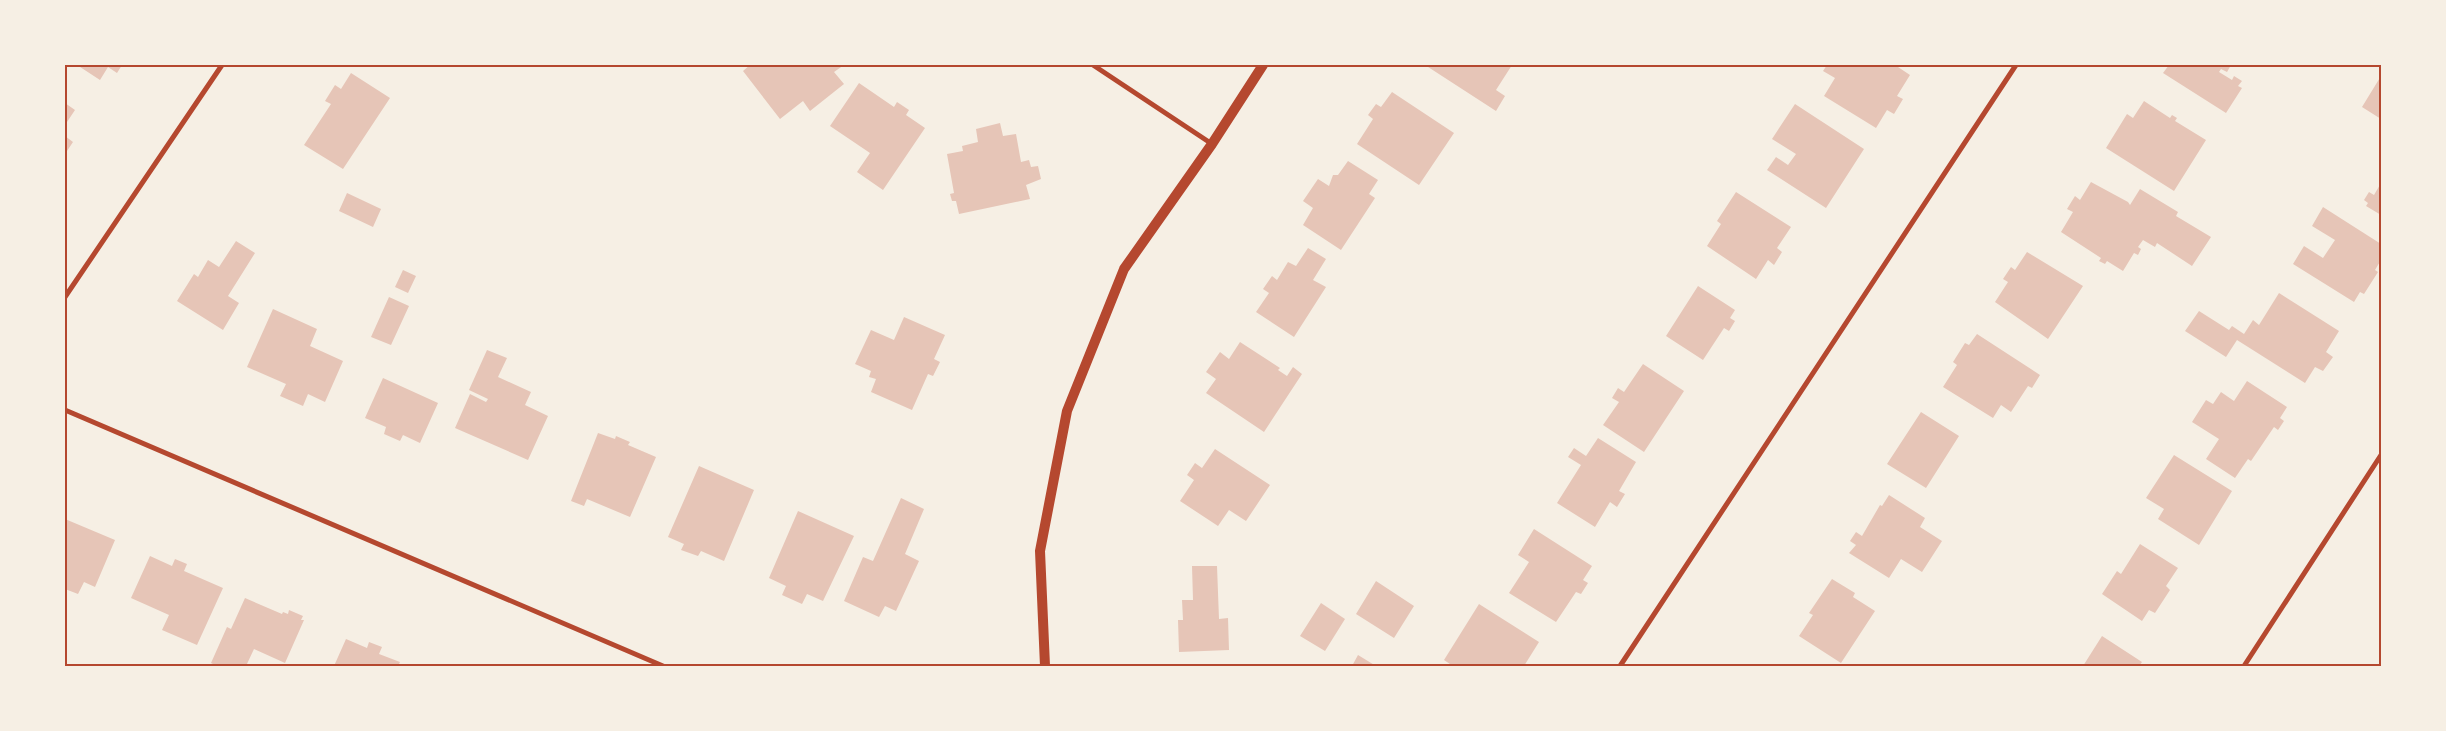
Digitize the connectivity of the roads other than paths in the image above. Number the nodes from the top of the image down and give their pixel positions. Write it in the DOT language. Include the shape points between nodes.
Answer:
graph roads {
  1 [pos="222,65"];
  2 [pos="1092,65"];
  3 [pos="1263,65"];
  4 [pos="2016,65"];
  5 [pos="1212,144"];
  6 [pos="65,297"];
  7 [pos="65,410"];
  8 [pos="2381,455"];
  9 [pos="663,666"];
  10 [pos="1045,666"];
  11 [pos="1620,666"];
  12 [pos="2244,666"];
  1 -- 6 [label="street"];
  2 -- 5 [label="street"];
  3 -- 5 [label="main road"];
  4 -- 11 [label="street"];
  5 -- 10 [label="main road" via="1124,268 1067,411 1040,551"];
  7 -- 9 [label="street"];
  8 -- 12 [label="street"];
}
